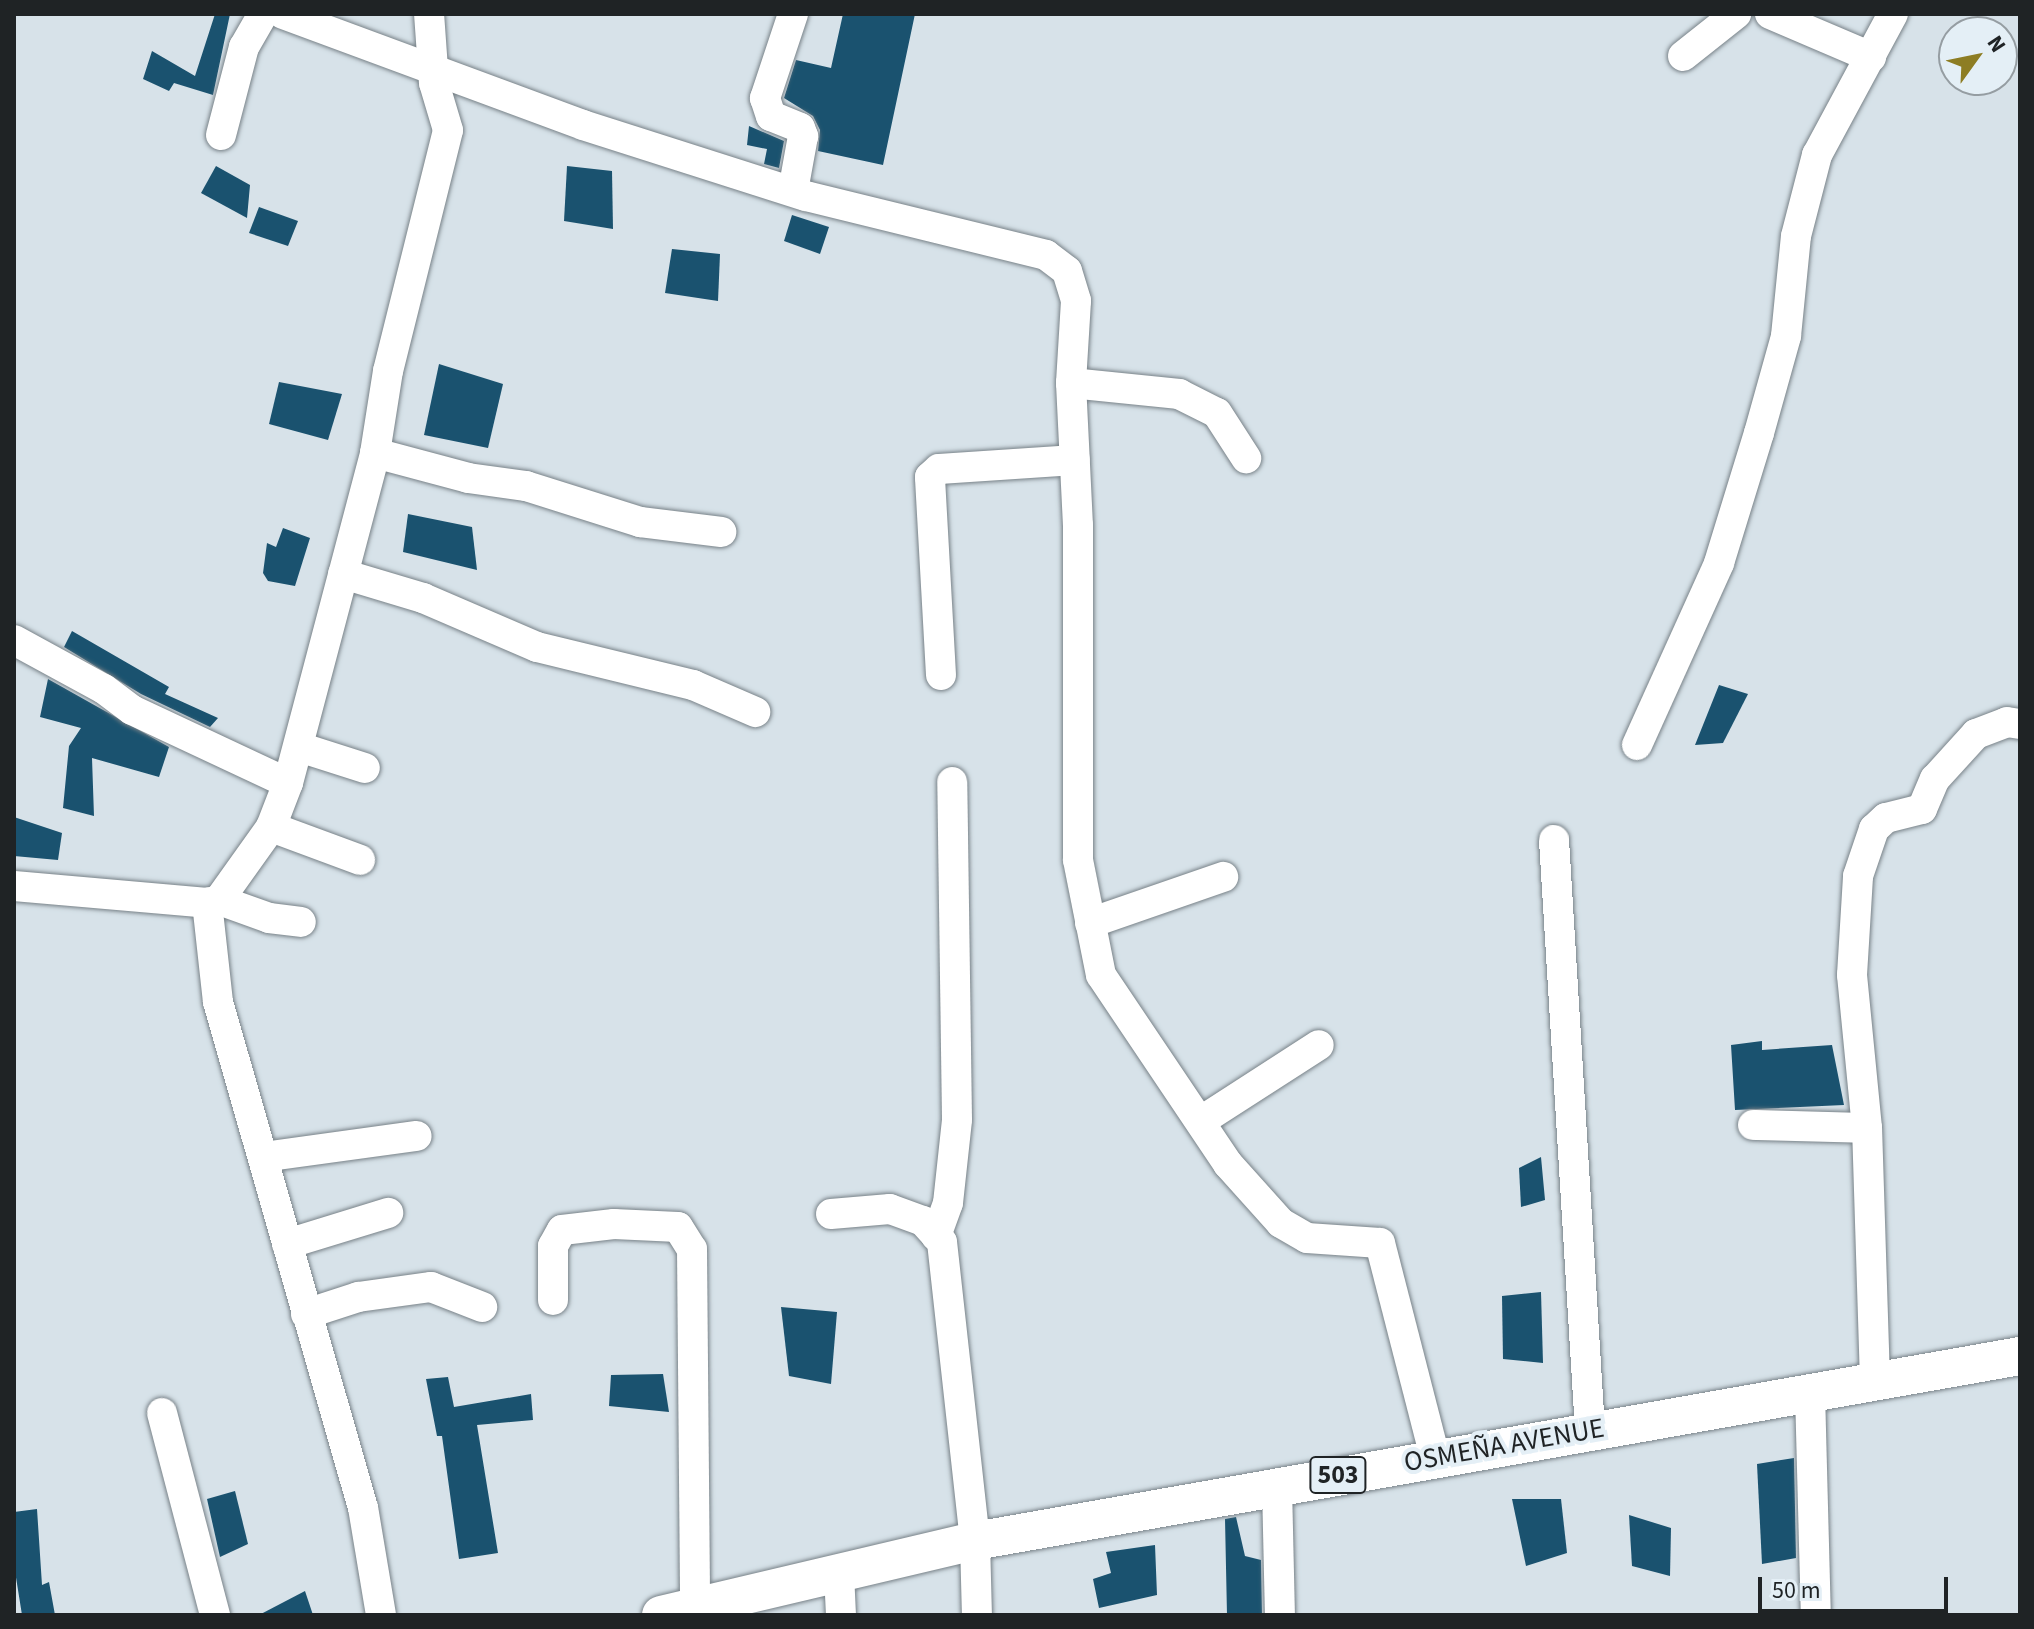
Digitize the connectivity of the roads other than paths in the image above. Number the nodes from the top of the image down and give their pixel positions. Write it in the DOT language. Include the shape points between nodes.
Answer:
graph roads {
  1 [pos="263,14"];
  2 [pos="283,14"];
  3 [pos="429,14"];
  4 [pos="793,14"];
  5 [pos="1736,14"];
  6 [pos="1770,14"];
  7 [pos="1893,14"];
  8 [pos="1683,56"];
  9 [pos="1871,57"];
  10 [pos="432,68"];
  11 [pos="221,135"];
  12 [pos="793,191"];
  13 [pos="1071,383"];
  14 [pos="375,453"];
  15 [pos="1246,458"];
  16 [pos="1075,460"];
  17 [pos="721,532"];
  18 [pos="343,574"];
  19 [pos="14,640"];
  20 [pos="941,675"];
  21 [pos="755,712"];
  22 [pos="2020,724"];
  23 [pos="1637,745"];
  24 [pos="299,747"];
  25 [pos="365,768"];
  26 [pos="952,782"];
  27 [pos="288,783"];
  28 [pos="271,827"];
  29 [pos="1554,840"];
  30 [pos="360,860"];
  31 [pos="1223,877"];
  32 [pos="14,886"];
  33 [pos="213,902"];
  34 [pos="301,922"];
  35 [pos="1090,923"];
  36 [pos="1319,1045"];
  37 [pos="1201,1121"];
  38 [pos="1753,1125"];
  39 [pos="1867,1128"];
  40 [pos="417,1136"];
  41 [pos="263,1157"];
  42 [pos="388,1213"];
  43 [pos="831,1214"];
  44 [pos="936,1236"];
  45 [pos="287,1244"];
  46 [pos="553,1300"];
  47 [pos="482,1307"];
  48 [pos="306,1314"];
  49 [pos="2020,1356"];
  50 [pos="1875,1381"];
  51 [pos="1810,1392"];
  52 [pos="162,1413"];
  53 [pos="1590,1430"];
  54 [pos="1435,1457"];
  55 [pos="1277,1486"];
  56 [pos="975,1541"];
  57 [pos="839,1573"];
  58 [pos="678,1611"];
  59 [pos="215,1615"];
  60 [pos="381,1615"];
  61 [pos="841,1615"];
  62 [pos="977,1615"];
  63 [pos="1280,1615"];
  64 [pos="1816,1615"];
  1 -- 11 [label="street" via="244,47"];
  2 -- 10 [label="street"];
  3 -- 10 [label="street"];
  4 -- 12 [label="street" via="765,98 771,116 800,128 803,136"];
  5 -- 8 [label="street"];
  6 -- 9 [label="street"];
  7 -- 9 [label="street"];
  9 -- 23 [label="street" via="1817,155 1796,236 1786,336 1759,433 1719,563"];
  10 -- 12 [label="street" via="583,125"];
  10 -- 14 [label="street" via="448,130 445,154 388,371"];
  12 -- 13 [label="street" via="1046,255 1067,271 1076,301"];
  13 -- 15 [label="street" via="1179,394 1217,413"];
  13 -- 16 [label="street"];
  14 -- 17 [label="street" via="468,478 526,486 640,522"];
  14 -- 18 [label="street"];
  16 -- 20 [label="street" via="939,469 930,477"];
  16 -- 35 [label="street" via="1078,860"];
  18 -- 21 [label="street" via="423,598 537,647 693,685"];
  18 -- 24 [label="street"];
  19 -- 27 [label="street" via="132,710"];
  22 -- 39 [label="street" via="2007,722 1976,734 1935,779 1922,809 1886,818 1874,829 1858,876 1852,975"];
  24 -- 25 [label="street"];
  24 -- 27 [label="street"];
  26 -- 44 [label="street" via="957,1120 948,1203"];
  27 -- 28 [label="street"];
  28 -- 30 [label="street"];
  28 -- 33 [label="street"];
  29 -- 53 [label="street"];
  31 -- 35 [label="street"];
  32 -- 33 [label="street"];
  33 -- 34 [label="street"];
  33 -- 41 [label="street" via="218,1002"];
  35 -- 37 [label="street" via="1108,992"];
  36 -- 37 [label="street"];
  37 -- 54 [label="street" via="1228,1164 1293,1233 1380,1243"];
  38 -- 39 [label="street"];
  39 -- 50 [label="street"];
  40 -- 41 [label="street"];
  41 -- 45 [label="street"];
  42 -- 45 [label="street"];
  43 -- 44 [label="street" via="890,1209 923,1221"];
  44 -- 56 [label="street" via="942,1242"];
  45 -- 48 [label="street"];
  46 -- 58 [label="street" via="553,1246 562,1230 614,1224 678,1227 692,1249"];
  47 -- 48 [label="street" via="431,1287 358,1297"];
  48 -- 60 [label="street" via="363,1508"];
  49 -- 50 [label="main road, OSMEÑA AVENUE / 503"];
  50 -- 51 [label="main road, OSMEÑA AVENUE / 503"];
  51 -- 53 [label="main road, OSMEÑA AVENUE / 503"];
  51 -- 64 [label="street"];
  52 -- 59 [label="street"];
  53 -- 54 [label="main road, OSMEÑA AVENUE / 503"];
  54 -- 55 [label="main road, OSMEÑA AVENUE / 503"];
  55 -- 56 [label="main road, OSMEÑA AVENUE / 503"];
  55 -- 63 [label="street"];
  56 -- 57 [label="main road, OSMEÑA AVENUE / 503"];
  56 -- 62 [label="street"];
  57 -- 58 [label="main road, OSMEÑA AVENUE / 503"];
  57 -- 61 [label="street"];
}
